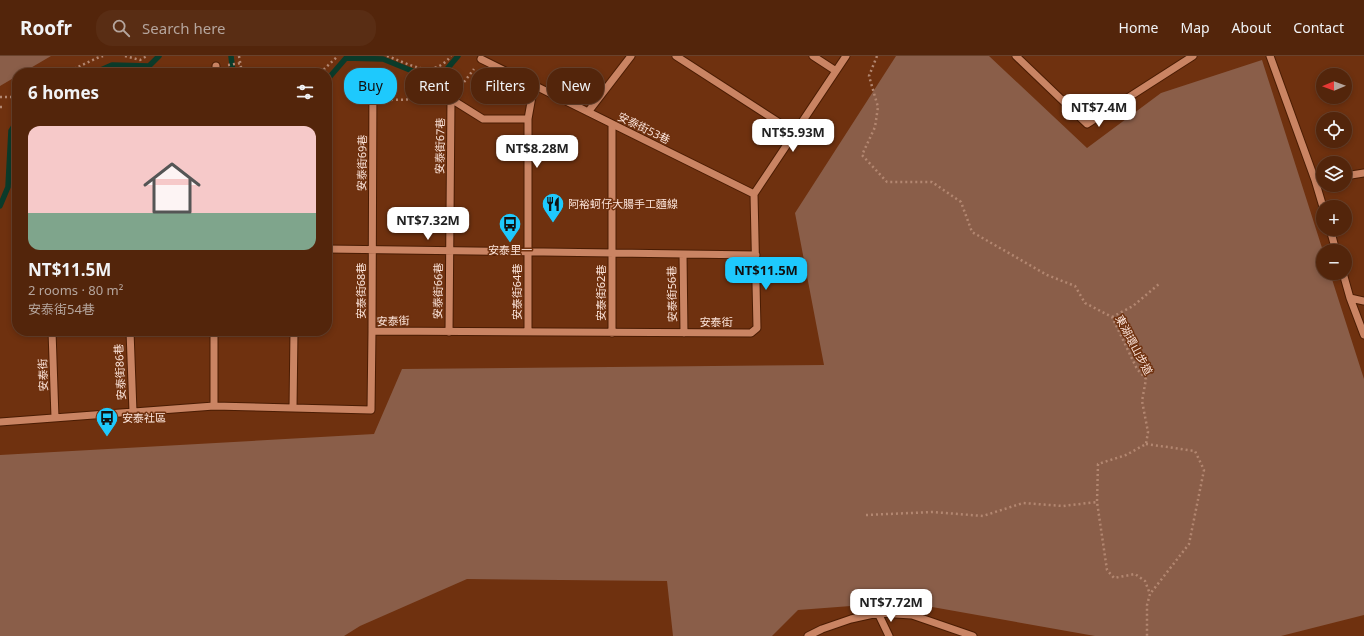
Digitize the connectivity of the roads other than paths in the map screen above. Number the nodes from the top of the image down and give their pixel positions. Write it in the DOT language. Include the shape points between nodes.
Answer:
graph roads {
  1 [pos="676,56"];
  2 [pos="814,56"];
  3 [pos="846,56"];
  4 [pos="1016,56"];
  5 [pos="1193,56"];
  6 [pos="1270,56"];
  7 [pos="630,57"];
  8 [pos="481,59"];
  9 [pos="499,68"];
  10 [pos="836,70"];
  11 [pos="539,88"];
  12 [pos="373,104"];
  13 [pos="531,104"];
  14 [pos="588,112"];
  15 [pos="528,119"];
  16 [pos="612,124"];
  17 [pos="795,133"];
  18 [pos="1364,173"];
  19 [pos="1352,175"];
  20 [pos="1315,180"];
  21 [pos="754,194"];
  22 [pos="1321,200"];
  23 [pos="332,249"];
  24 [pos="372,250"];
  25 [pos="450,251"];
  26 [pos="528,252"];
  27 [pos="612,253"];
  28 [pos="683,254"];
  29 [pos="756,255"];
  30 [pos="1345,280"];
  31 [pos="1350,298"];
  32 [pos="1364,301"];
  33 [pos="372,331"];
  34 [pos="449,332"];
  35 [pos="528,332"];
  36 [pos="612,332"];
  37 [pos="684,333"];
  38 [pos="1364,335"];
  39 [pos="52,336"];
  40 [pos="130,336"];
  41 [pos="214,336"];
  42 [pos="294,336"];
  43 [pos="214,406"];
  44 [pos="294,408"];
  45 [pos="133,412"];
  46 [pos="55,418"];
  47 [pos="0,422"];
  48 [pos="878,613"];
  49 [pos="808,636"];
  50 [pos="889,636"];
  51 [pos="973,636"];
  1 -- 17 [label="street"];
  2 -- 10 [label="street"];
  3 -- 10 [label="street"];
  4 -- 5 [label="street" via="1088,124"];
  6 -- 20 [label="street"];
  7 -- 14 [label="street"];
  8 -- 9 [label="street, 安泰街53巷"];
  10 -- 17 [label="street"];
  11 -- 14 [label="street, 安泰街53巷"];
  12 -- 24 [label="street, 安泰街69巷"];
  13 -- 15 [label="street, 安泰街64巷"];
  14 -- 16 [label="street, 安泰街53巷"];
  15 -- 25 [label="street, 安泰街67巷" via="483,119 451,99"];
  15 -- 26 [label="street, 安泰街64巷"];
  16 -- 21 [label="street, 安泰街53巷"];
  16 -- 27 [label="street, 安泰街62巷"];
  17 -- 21 [label="street"];
  18 -- 19 [label="street"];
  20 -- 22 [label="street"];
  21 -- 29 [label="street"];
  23 -- 24 [label="street"];
  24 -- 25 [label="street"];
  24 -- 33 [label="street, 安泰街68巷"];
  25 -- 26 [label="street"];
  25 -- 34 [label="street, 安泰街66巷"];
  26 -- 27 [label="street"];
  26 -- 35 [label="street, 安泰街64巷"];
  27 -- 28 [label="street"];
  27 -- 36 [label="street, 安泰街62巷"];
  28 -- 29 [label="street"];
  28 -- 37 [label="street, 安泰街56巷"];
  29 -- 37 [label="street, 安泰街" via="757,328 751,333"];
  30 -- 31 [label="street"];
  31 -- 32 [label="street"];
  31 -- 38 [label="street"];
  33 -- 34 [label="street, 安泰街"];
  33 -- 44 [label="street, 安泰街" via="371,410"];
  34 -- 35 [label="street, 安泰街"];
  35 -- 36 [label="street, 安泰街"];
  36 -- 37 [label="street, 安泰街"];
  39 -- 46 [label="street, 安泰街"];
  40 -- 45 [label="street, 安泰街86巷"];
  41 -- 43 [label="street"];
  42 -- 44 [label="street"];
  43 -- 44 [label="street, 安泰街"];
  43 -- 45 [label="street, 安泰街"];
  45 -- 46 [label="street, 安泰街"];
  46 -- 47 [label="street, 安泰街"];
  48 -- 49 [label="street" via="822,629"];
  48 -- 50 [label="street"];
  48 -- 51 [label="street" via="912,614"];
}
